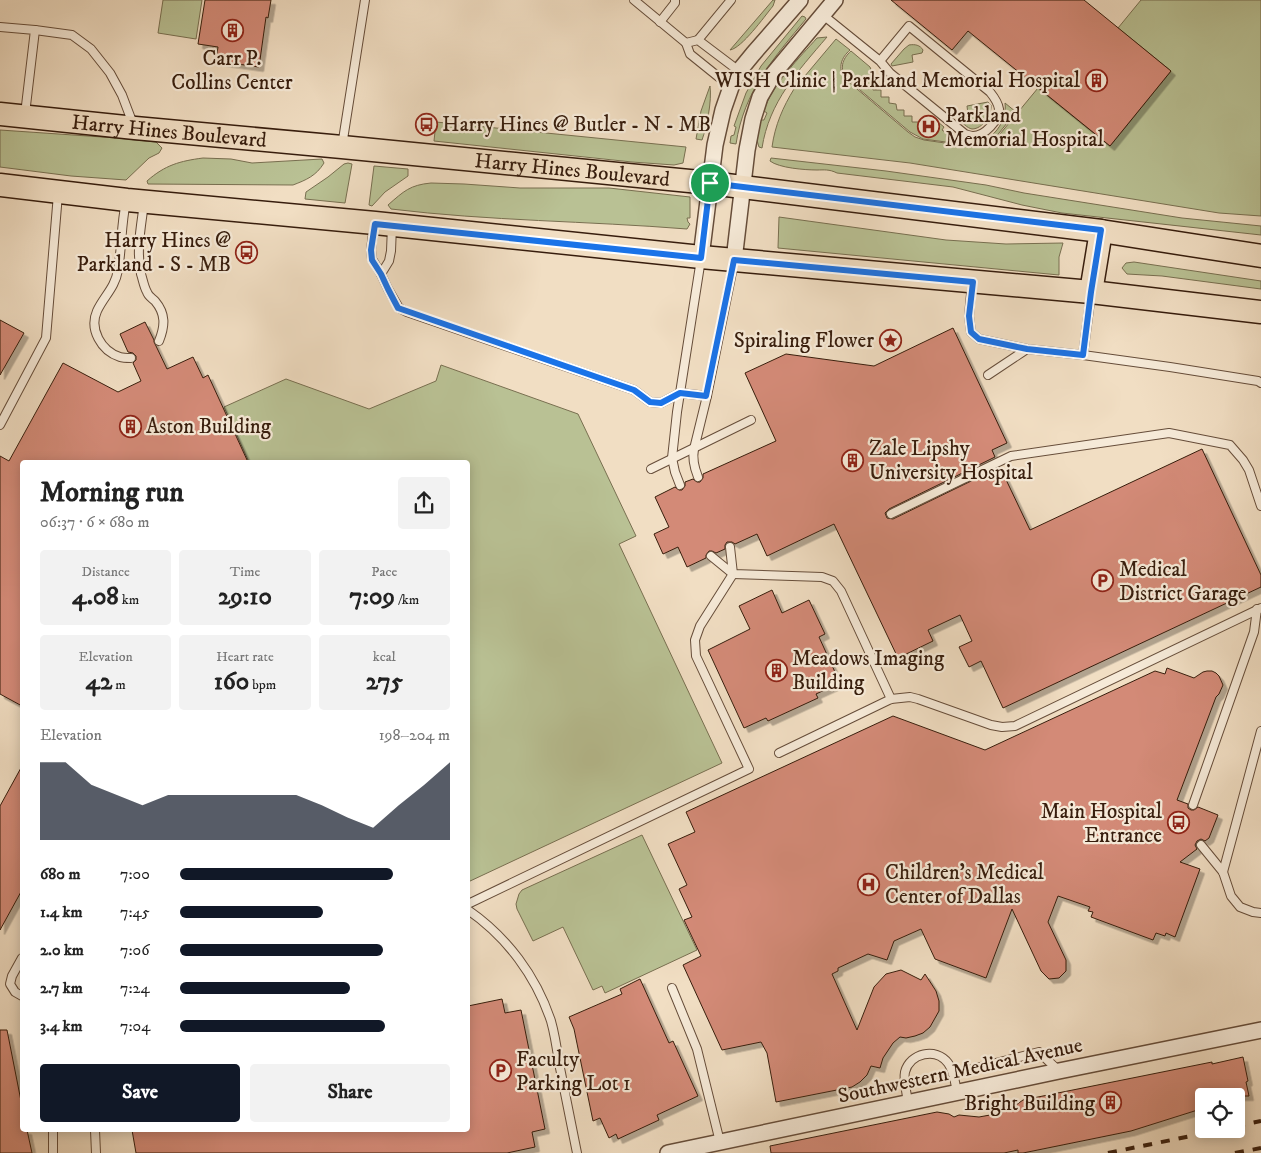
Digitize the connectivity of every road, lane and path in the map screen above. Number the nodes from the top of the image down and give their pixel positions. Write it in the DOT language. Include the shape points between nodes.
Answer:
graph roads {
  1 [pos="365,0"];
  2 [pos="634,0"];
  3 [pos="675,0"];
  4 [pos="731,0"];
  5 [pos="800,0"];
  6 [pos="806,0"];
  7 [pos="835,0"];
  8 [pos="823,15"];
  9 [pos="660,22"];
  10 [pos="0,27"];
  11 [pos="35,30"];
  12 [pos="698,40"];
  13 [pos="686,43"];
  14 [pos="880,61"];
  15 [pos="739,72"];
  16 [pos="731,88"];
  17 [pos="0,114"];
  18 [pos="24,116"];
  19 [pos="135,128"];
  20 [pos="342,147"];
  21 [pos="710,183"];
  22 [pos="0,185"];
  23 [pos="743,187"];
  24 [pos="58,192"];
  25 [pos="135,200"];
  26 [pos="383,225"];
  27 [pos="1101,230"];
  28 [pos="1261,256"];
  29 [pos="701,258"];
  30 [pos="734,260"];
  31 [pos="381,274"];
  32 [pos="973,282"];
  33 [pos="1091,292"];
  34 [pos="1261,312"];
  35 [pos="159,341"];
  36 [pos="1027,349"];
  37 [pos="1083,355"];
  38 [pos="131,358"];
  39 [pos="988,374"];
  40 [pos="1261,383"];
  41 [pos="680,393"];
  42 [pos="706,396"];
  43 [pos="751,420"];
  44 [pos="0,424"];
  45 [pos="694,449"];
  46 [pos="672,458"];
  47 [pos="651,469"];
  48 [pos="698,477"];
  49 [pos="680,485"];
  50 [pos="1261,506"];
  51 [pos="891,514"];
  52 [pos="730,547"];
  53 [pos="712,556"];
  54 [pos="733,574"];
  55 [pos="1259,608"];
  56 [pos="891,699"];
  57 [pos="1261,731"];
  58 [pos="779,753"];
  59 [pos="1192,805"];
  60 [pos="1201,845"];
  61 [pos="1223,872"];
  62 [pos="470,903"];
  63 [pos="470,911"];
  64 [pos="1261,913"];
  65 [pos="20,962"];
  66 [pos="672,988"];
  67 [pos="20,995"];
  68 [pos="1261,1030"];
  69 [pos="1059,1071"];
  70 [pos="953,1074"];
  71 [pos="957,1092"];
  72 [pos="908,1103"];
  73 [pos="53,1132"];
  74 [pos="95,1132"];
  75 [pos="720,1142"];
  76 [pos="53,1153"];
  77 [pos="96,1153"];
  78 [pos="577,1153"];
  79 [pos="668,1153"];
  1 -- 20 [label="lane"];
  2 -- 9 [label="lane"];
  3 -- 9 [label="lane"];
  4 -- 12 [label="lane"];
  5 -- 15 [label="street"];
  6 -- 8 [label="street"];
  7 -- 8 [label="street"];
  8 -- 14 [label="lane"];
  8 -- 23 [label="street" via="774,73 760,97 753,118"];
  9 -- 13 [label="lane"];
  10 -- 11 [label="lane"];
  11 -- 18 [label="lane"];
  11 -- 19 [label="lane" via="72,35 90,49 110,73"];
  12 -- 13 [label="lane"];
  12 -- 15 [label="lane"];
  13 -- 16 [label="lane" via="690,54"];
  14 -- 14 [label="lane" via="890,74 965,134 981,134 998,116 997,102 990,92 909,26"];
  15 -- 16 [label="street"];
  16 -- 21 [label="street" via="716,137"];
  17 -- 18 [label="main road, Harry Hines Boulevard"];
  18 -- 19 [label="main road, Harry Hines Boulevard"];
  19 -- 20 [label="main road, Harry Hines Boulevard"];
  20 -- 21 [label="main road, Harry Hines Boulevard"];
  21 -- 23 [label="main road, Harry Hines Boulevard"];
  21 -- 29 [label="street"];
  22 -- 24 [label="main road"];
  23 -- 27 [label="main road, Harry Hines Boulevard"];
  23 -- 30 [label="street"];
  24 -- 25 [label="main road"];
  24 -- 44 [label="lane" via="46,338"];
  25 -- 26 [label="main road"];
  25 -- 35 [label="lane" via="141,274 147,294 160,308 163,319"];
  25 -- 38 [label="lane" via="123,217 118,271 97,312 95,323 96,334 109,352"];
  26 -- 29 [label="main road"];
  26 -- 31 [label="lane" via="389,261"];
  26 -- 31 [label="lane" via="371,250 372,260"];
  27 -- 28 [label="main road, Harry Hines Boulevard"];
  27 -- 33 [label="main road"];
  29 -- 30 [label="main road"];
  29 -- 41 [label="lane"];
  30 -- 32 [label="main road"];
  30 -- 42 [label="lane"];
  31 -- 41 [label="lane" via="398,308 407,312 634,390 650,402 661,403"];
  32 -- 33 [label="main road"];
  32 -- 36 [label="lane" via="969,316 971,332 979,339"];
  33 -- 34 [label="main road"];
  33 -- 37 [label="lane"];
  36 -- 37 [label="lane"];
  36 -- 39 [label="lane"];
  37 -- 40 [label="lane"];
  41 -- 42 [label="lane"];
  41 -- 46 [label="lane"];
  42 -- 45 [label="lane"];
  43 -- 45 [label="lane"];
  45 -- 46 [label="lane"];
  45 -- 48 [label="lane" via="694,467"];
  46 -- 47 [label="lane"];
  46 -- 49 [label="lane"];
  50 -- 51 [label="lane" via="1249,470 1230,445 1168,433 1011,456"];
  52 -- 54 [label="lane"];
  53 -- 54 [label="lane"];
  54 -- 56 [label="lane" via="822,577 833,581"];
  54 -- 62 [label="lane" via="700,626 695,640 696,656 749,769"];
  55 -- 56 [label="lane" via="1015,726 991,725 910,697"];
  55 -- 59 [label="lane" via="1254,632"];
  56 -- 58 [label="lane"];
  57 -- 61 [label="lane"];
  60 -- 61 [label="lane"];
  61 -- 64 [label="lane" via="1231,896 1240,907"];
  63 -- 78 [label="lane" via="499,936 524,965 538,991 551,1022"];
  65 -- 67 [label="lane" via="10,984"];
  66 -- 75 [label="lane" via="697,1049"];
  68 -- 69 [label="street, Southwestern Medical Avenue"];
  69 -- 70 [label="lane" via="1039,1052"];
  69 -- 71 [label="street, Southwestern Medical Avenue"];
  70 -- 71 [label="lane"];
  70 -- 72 [label="lane" via="942,1057 928,1053 920,1055 905,1071"];
  71 -- 72 [label="street, Southwestern Medical Avenue"];
  72 -- 75 [label="street, Southwestern Medical Avenue"];
  73 -- 76 [label="lane"];
  74 -- 77 [label="lane"];
  75 -- 79 [label="street, Southwestern Medical Avenue"];
}
